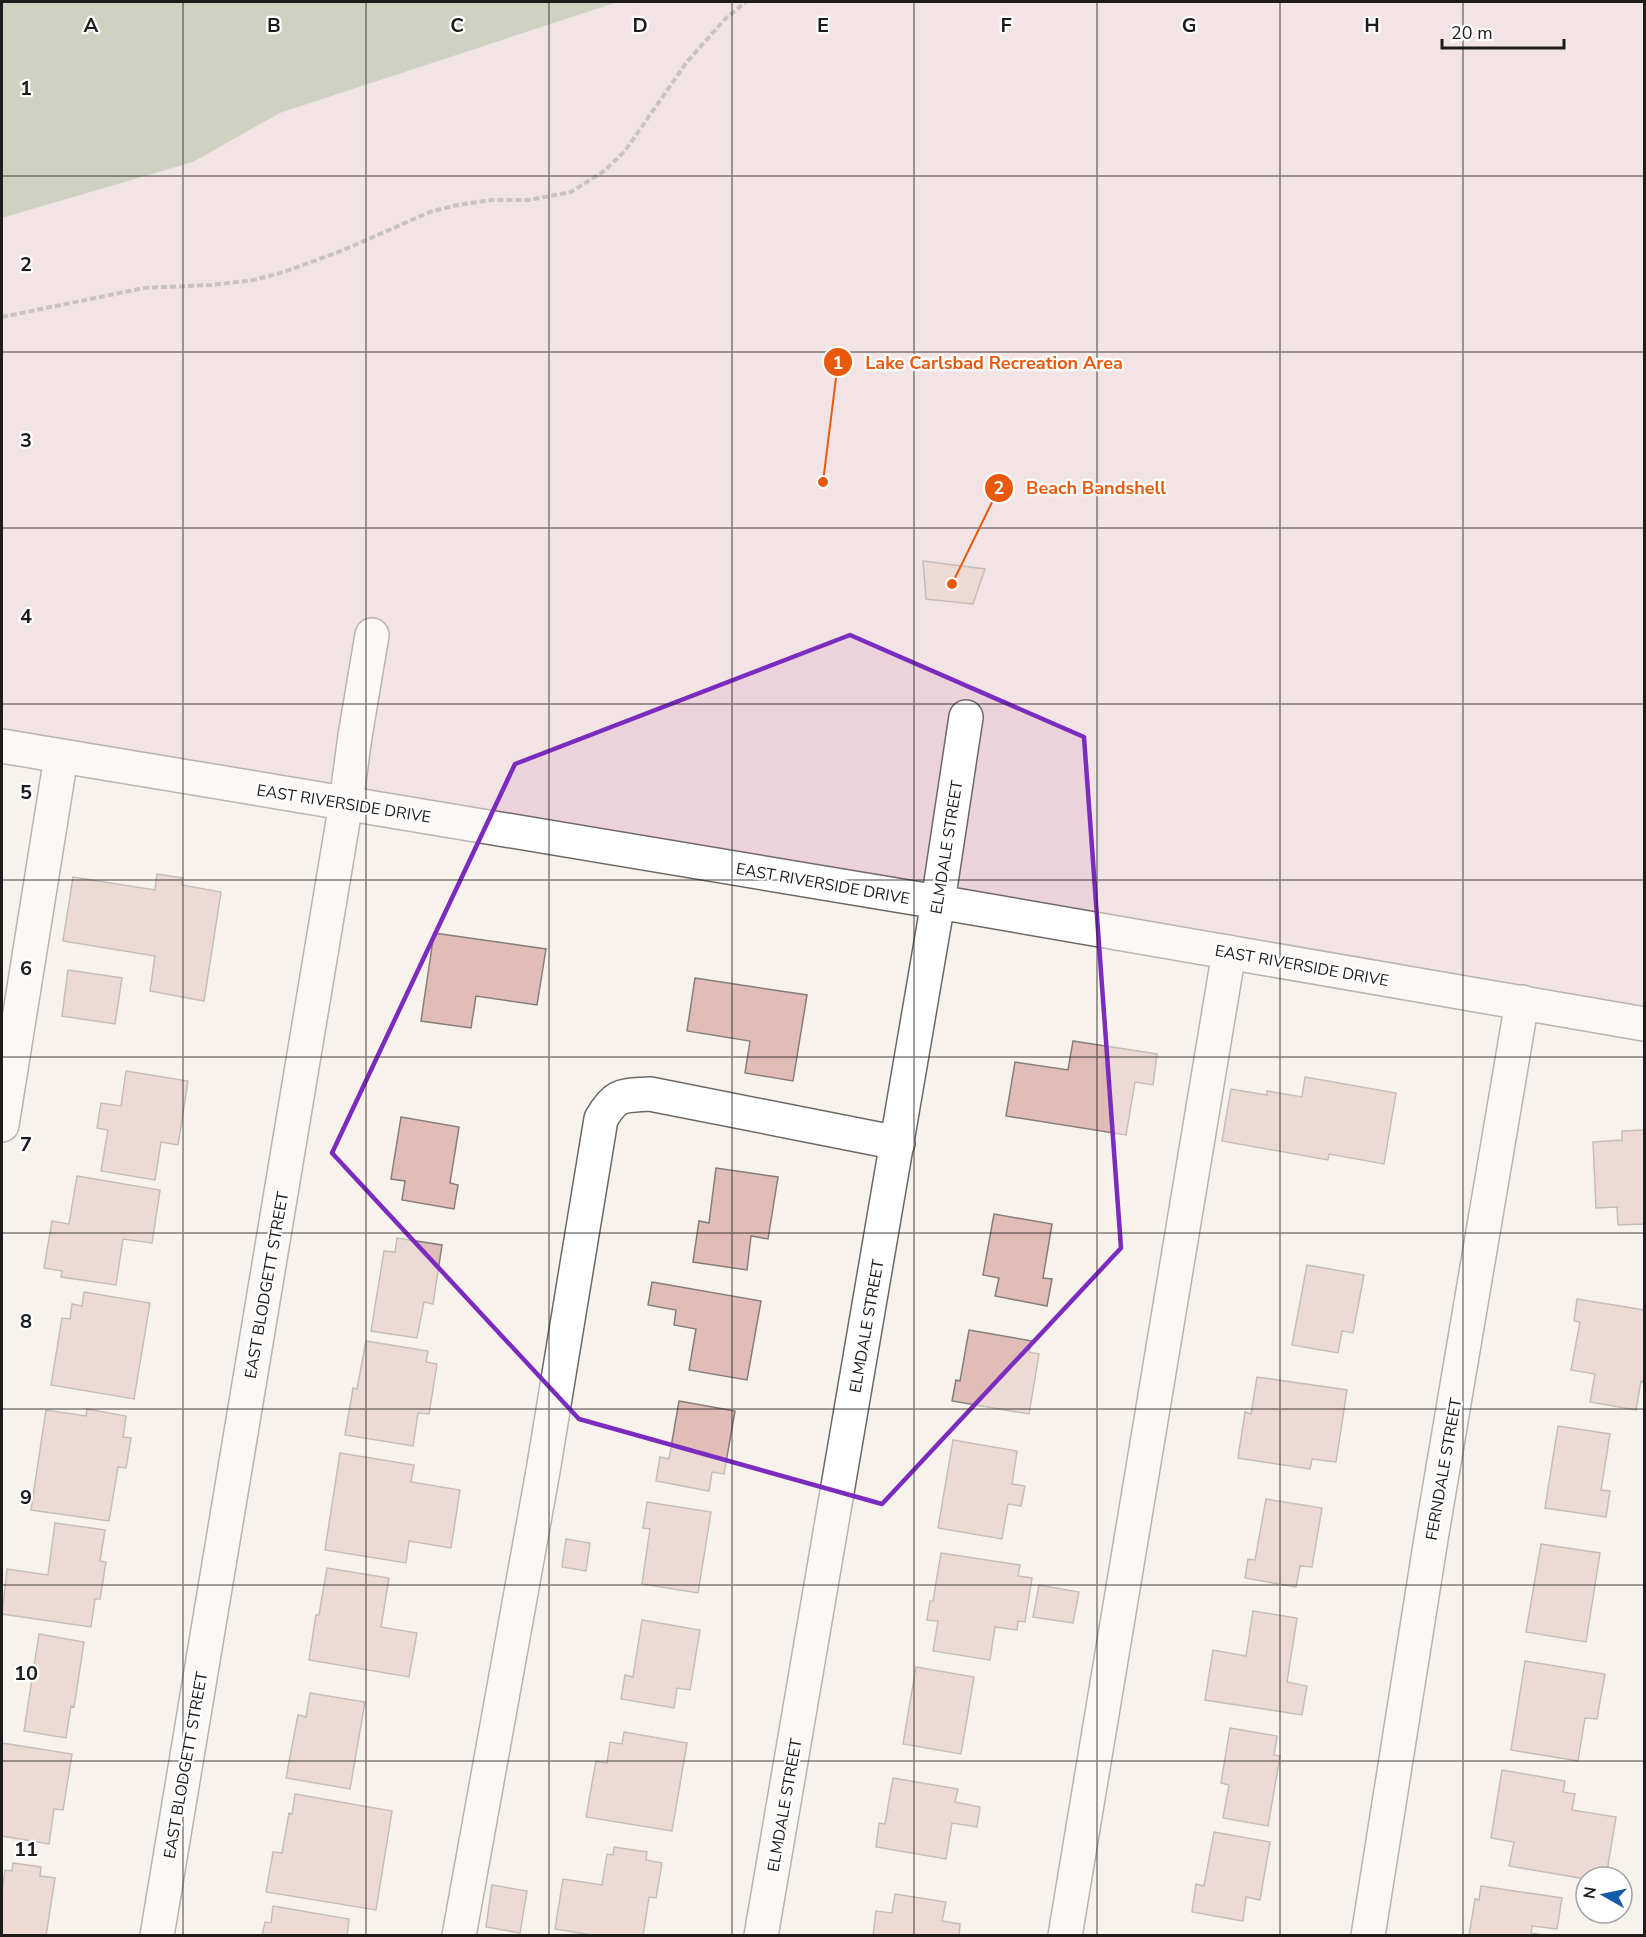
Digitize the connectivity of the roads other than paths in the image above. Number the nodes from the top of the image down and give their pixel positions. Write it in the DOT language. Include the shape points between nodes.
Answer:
graph roads {
  1 [pos="372,635"];
  2 [pos="966,717"];
  3 [pos="2,746"];
  4 [pos="61,757"];
  5 [pos="346,803"];
  6 [pos="938,902"];
  7 [pos="1228,952"];
  8 [pos="1522,1002"];
  9 [pos="1644,1024"];
  10 [pos="2,1125"];
  11 [pos="898,1143"];
  12 [pos="157,1935"];
  13 [pos="459,1935"];
  14 [pos="761,1935"];
  15 [pos="1065,1935"];
  16 [pos="1368,1935"];
  1 -- 5 [label="street, EAST BLODGETT STREET"];
  2 -- 6 [label="street, ELMDALE STREET"];
  3 -- 4 [label="street, EAST RIVERSIDE DRIVE"];
  4 -- 5 [label="street, EAST RIVERSIDE DRIVE"];
  4 -- 10 [label="street"];
  5 -- 6 [label="street, EAST RIVERSIDE DRIVE"];
  5 -- 12 [label="street, EAST BLODGETT STREET"];
  6 -- 7 [label="street, EAST RIVERSIDE DRIVE"];
  6 -- 11 [label="street, ELMDALE STREET"];
  7 -- 8 [label="street, EAST RIVERSIDE DRIVE"];
  7 -- 15 [label="street"];
  8 -- 9 [label="street, EAST RIVERSIDE DRIVE"];
  8 -- 16 [label="street, FERNDALE STREET"];
  11 -- 13 [label="street" via="650,1094 620,1097 601,1119 543,1471"];
  11 -- 14 [label="street, ELMDALE STREET"];
}
